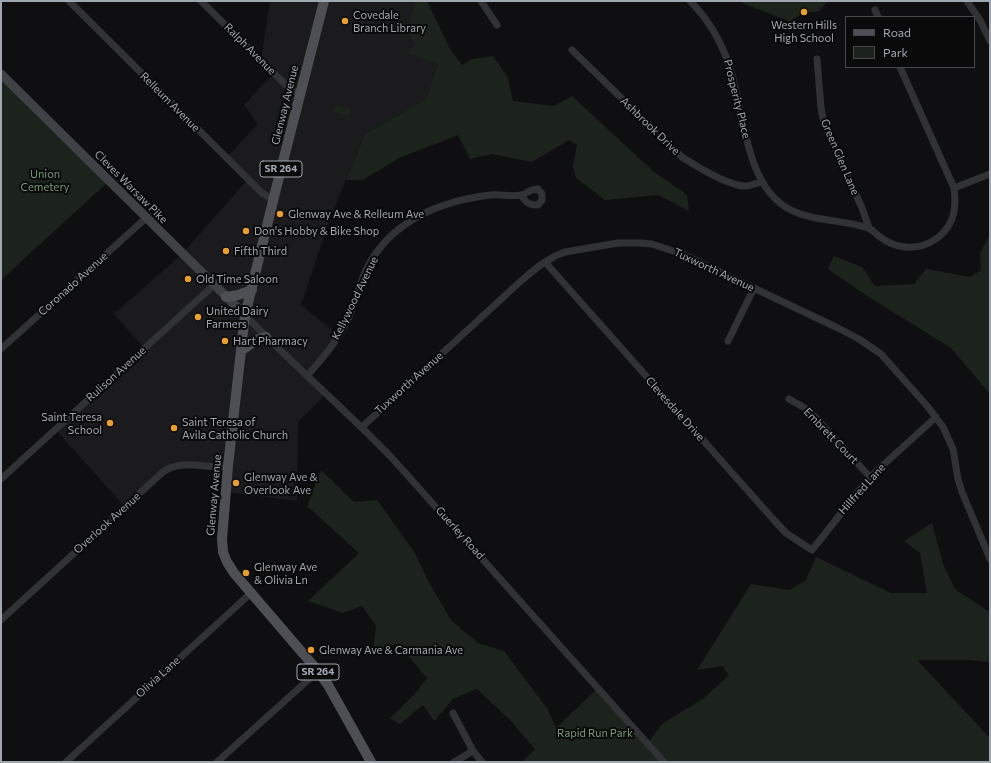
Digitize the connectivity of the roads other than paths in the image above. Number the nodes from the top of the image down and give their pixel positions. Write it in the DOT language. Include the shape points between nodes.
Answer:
graph roads {
  1 [pos="69,1"];
  2 [pos="201,1"];
  3 [pos="324,1"];
  4 [pos="481,1"];
  5 [pos="690,1"];
  6 [pos="967,1"];
  7 [pos="875,10"];
  8 [pos="878,16"];
  9 [pos="497,25"];
  10 [pos="990,41"];
  11 [pos="572,50"];
  12 [pos="817,59"];
  13 [pos="900,68"];
  14 [pos="1,74"];
  15 [pos="300,94"];
  16 [pos="990,174"];
  17 [pos="762,182"];
  18 [pos="954,188"];
  19 [pos="521,195"];
  20 [pos="273,200"];
  21 [pos="146,218"];
  22 [pos="869,228"];
  23 [pos="545,262"];
  24 [pos="214,285"];
  25 [pos="754,288"];
  26 [pos="252,290"];
  27 [pos="226,296"];
  28 [pos="245,316"];
  29 [pos="266,337"];
  30 [pos="728,341"];
  31 [pos="1,349"];
  32 [pos="241,351"];
  33 [pos="307,376"];
  34 [pos="789,398"];
  35 [pos="936,417"];
  36 [pos="362,427"];
  37 [pos="228,466"];
  38 [pos="870,477"];
  39 [pos="1,479"];
  40 [pos="812,550"];
  41 [pos="990,559"];
  42 [pos="251,593"];
  43 [pos="1,620"];
  44 [pos="318,671"];
  45 [pos="453,713"];
  46 [pos="473,751"];
  47 [pos="66,762"];
  48 [pos="218,762"];
  49 [pos="371,762"];
  50 [pos="454,762"];
  51 [pos="482,762"];
  52 [pos="664,762"];
  1 -- 20 [label="street, Relleum Avenue" via="261,192"];
  2 -- 15 [label="street, Ralph Avenue" via="289,88"];
  3 -- 15 [label="main road, Glenway Avenue / SR 264"];
  4 -- 9 [label="street"];
  5 -- 17 [label="street, Prosperity Place" via="706,20 724,49 735,83 750,151"];
  6 -- 10 [label="street"];
  7 -- 8 [label="street"];
  11 -- 17 [label="street, Ashbrook Drive" via="682,157 732,184 746,186"];
  12 -- 22 [label="street, Green Glen Lane" via="824,124"];
  13 -- 18 [label="street"];
  14 -- 21 [label="street, Cleves Warsaw Pike"];
  15 -- 20 [label="main road, Glenway Avenue / SR 264"];
  16 -- 18 [label="street"];
  17 -- 22 [label="street" via="769,192 789,209 817,218"];
  18 -- 22 [label="street" via="955,206 951,222 930,242 915,247 901,247 890,243"];
  19 -- 33 [label="street, Kellywood Avenue" via="492,195 455,201 421,214 400,228 375,256 339,335"];
  20 -- 26 [label="main road, Glenway Avenue / SR 264"];
  21 -- 24 [label="street, Cleves Warsaw Pike"];
  21 -- 31 [label="street, Coronado Avenue"];
  23 -- 25 [label="street, Tuxworth Avenue" via="565,252 618,243 640,243 682,254"];
  23 -- 36 [label="street, Tuxworth Avenue" via="522,280"];
  23 -- 40 [label="street, Clevesdale Drive" via="786,533"];
  24 -- 27 [label="street, Cleves Warsaw Pike"];
  24 -- 39 [label="street, Rulison Avenue"];
  25 -- 30 [label="street"];
  25 -- 35 [label="street, Tuxworth Avenue" via="871,346"];
  26 -- 27 [label="main road"];
  26 -- 28 [label="main road, Glenway Avenue / SR 264"];
  27 -- 28 [label="street, Cleves Warsaw Pike"];
  28 -- 29 [label="street, Guerley Road"];
  28 -- 32 [label="main road, Glenway Avenue / SR 264"];
  29 -- 32 [label="main road" via="256,340"];
  29 -- 33 [label="street, Guerley Road"];
  32 -- 37 [label="main road, Glenway Avenue / SR 264"];
  33 -- 36 [label="street, Guerley Road"];
  34 -- 38 [label="street, Embrett Court" via="816,418"];
  35 -- 38 [label="street, Hillfred Lane"];
  35 -- 41 [label="street, Tuxworth Avenue" via="949,438 962,492"];
  36 -- 52 [label="street, Guerley Road"];
  37 -- 42 [label="main road, Glenway Avenue / SR 264" via="223,552 234,573"];
  37 -- 43 [label="street, Overlook Avenue" via="182,464 164,472"];
  38 -- 40 [label="street, Hillfred Lane"];
  42 -- 44 [label="main road, Glenway Avenue / SR 264"];
  42 -- 47 [label="street, Olivia Lane"];
  44 -- 48 [label="street"];
  44 -- 49 [label="main road, Glenway Avenue / SR 264"];
  45 -- 46 [label="street"];
  46 -- 50 [label="street"];
  46 -- 51 [label="street"];
}
